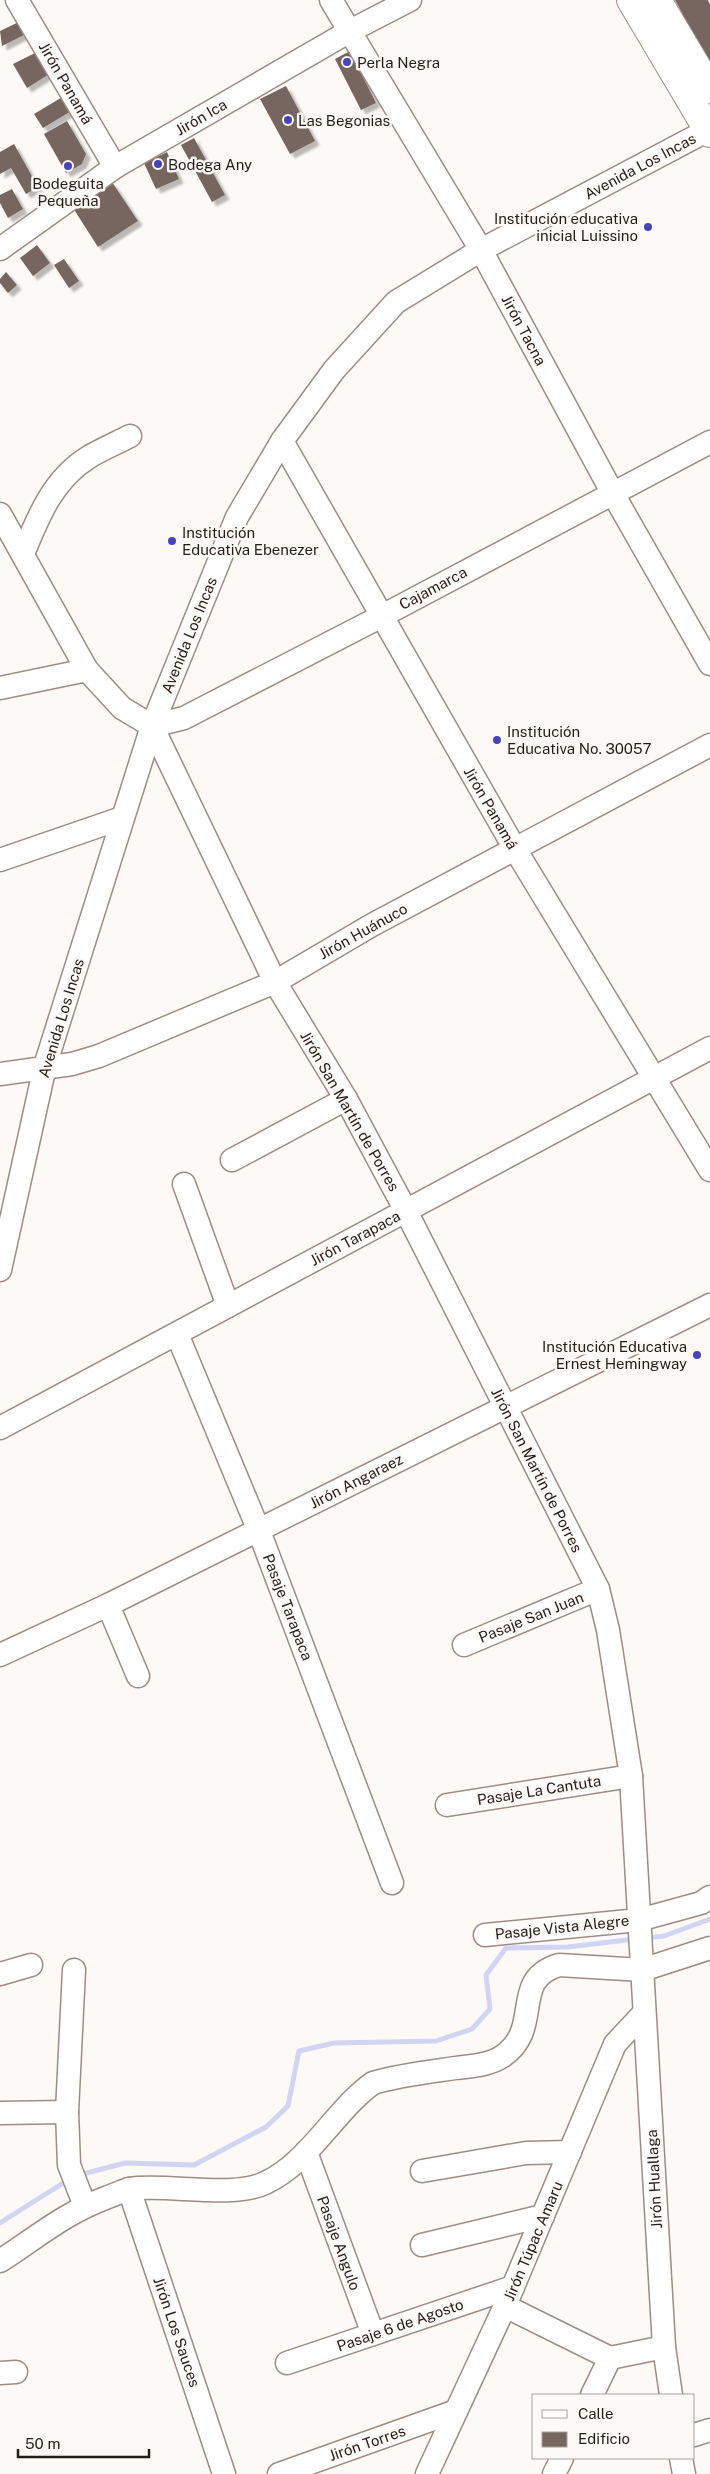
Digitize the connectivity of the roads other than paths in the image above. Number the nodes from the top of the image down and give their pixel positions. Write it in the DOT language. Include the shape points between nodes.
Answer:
graph roads {
  1 [pos="17,0"];
  2 [pos="331,0"];
  3 [pos="410,0"];
  4 [pos="632,0"];
  5 [pos="657,0"];
  6 [pos="350,31"];
  7 [pos="710,89"];
  8 [pos="709,131"];
  9 [pos="115,167"];
  10 [pos="0,249"];
  11 [pos="481,250"];
  12 [pos="130,436"];
  13 [pos="282,441"];
  14 [pos="710,442"];
  15 [pos="612,492"];
  16 [pos="0,514"];
  17 [pos="23,554"];
  18 [pos="382,616"];
  19 [pos="710,664"];
  20 [pos="87,670"];
  21 [pos="0,688"];
  22 [pos="152,726"];
  23 [pos="710,745"];
  24 [pos="122,818"];
  25 [pos="515,849"];
  26 [pos="0,860"];
  27 [pos="275,982"];
  28 [pos="710,1048"];
  29 [pos="45,1066"];
  30 [pos="0,1074"];
  31 [pos="654,1078"];
  32 [pos="346,1099"];
  33 [pos="232,1160"];
  34 [pos="710,1170"];
  35 [pos="184,1184"];
  36 [pos="406,1211"];
  37 [pos="0,1270"];
  38 [pos="710,1305"];
  39 [pos="228,1306"];
  40 [pos="177,1334"];
  41 [pos="504,1407"];
  42 [pos="0,1428"];
  43 [pos="259,1531"];
  44 [pos="598,1589"];
  45 [pos="108,1606"];
  46 [pos="464,1645"];
  47 [pos="0,1655"];
  48 [pos="138,1676"];
  49 [pos="631,1776"];
  50 [pos="447,1805"];
  51 [pos="392,1883"];
  52 [pos="710,1897"];
  53 [pos="639,1922"];
  54 [pos="485,1935"];
  55 [pos="710,1948"];
  56 [pos="32,1965"];
  57 [pos="642,1966"];
  58 [pos="74,1970"];
  59 [pos="0,1974"];
  60 [pos="644,2013"];
  61 [pos="67,2112"];
  62 [pos="0,2113"];
  63 [pos="306,2152"];
  64 [pos="570,2152"];
  65 [pos="422,2171"];
  66 [pos="129,2190"];
  67 [pos="85,2206"];
  68 [pos="543,2216"];
  69 [pos="422,2245"];
  70 [pos="0,2261"];
  71 [pos="509,2297"];
  72 [pos="373,2334"];
  73 [pos="664,2347"];
  74 [pos="610,2358"];
  75 [pos="287,2363"];
  76 [pos="592,2394"];
  77 [pos="672,2394"];
  78 [pos="456,2411"];
  79 [pos="710,2430"];
  80 [pos="695,2435"];
  81 [pos="562,2459"];
  82 [pos="681,2459"];
  83 [pos="224,2474"];
  84 [pos="279,2474"];
  85 [pos="427,2474"];
  86 [pos="554,2474"];
  87 [pos="684,2474"];
  1 -- 9 [label="street, Jirón Panamá"];
  2 -- 6 [label="street, Jirón Tacna"];
  3 -- 6 [label="street, Jirón Ica"];
  4 -- 8 [label="highway"];
  5 -- 7 [label="highway"];
  6 -- 9 [label="street, Jirón Ica"];
  6 -- 11 [label="street, Jirón Tacna"];
  8 -- 11 [label="street, Avenida Los Incas"];
  9 -- 10 [label="street, Jirón Ica"];
  11 -- 13 [label="street, Avenida Los Incas" via="396,302 334,370"];
  11 -- 15 [label="street, Jirón Tacna"];
  12 -- 17 [label="street" via="88,458 58,485 41,509"];
  13 -- 18 [label="street, Jirón Panamá"];
  13 -- 22 [label="street, Avenida Los Incas" via="237,516"];
  14 -- 15 [label="street, Cajamarca"];
  15 -- 18 [label="street, Cajamarca"];
  15 -- 19 [label="street, Jirón Tacna"];
  16 -- 17 [label="street"];
  17 -- 20 [label="street"];
  18 -- 22 [label="street, Cajamarca" via="184,718"];
  18 -- 25 [label="street, Jirón Panamá"];
  20 -- 21 [label="street"];
  20 -- 22 [label="street" via="122,708"];
  22 -- 24 [label="street, Avenida Los Incas"];
  22 -- 27 [label="street, Jirón San Martín de Porres"];
  23 -- 25 [label="street, Jirón Huánuco"];
  24 -- 26 [label="street"];
  24 -- 29 [label="street, Avenida Los Incas"];
  25 -- 27 [label="street, Jirón Huánuco" via="372,925"];
  25 -- 31 [label="street, Jirón Panamá"];
  27 -- 29 [label="street, Jirón Huánuco" via="99,1056 72,1064"];
  27 -- 32 [label="street, Jirón San Martín de Porres"];
  28 -- 31 [label="street, Jirón Tarapaca"];
  29 -- 30 [label="street, Jirón Huánuco"];
  29 -- 37 [label="street, Avenida Los Incas"];
  31 -- 34 [label="street, Jirón Panamá"];
  31 -- 36 [label="street, Jirón Tarapaca"];
  32 -- 33 [label="street"];
  32 -- 36 [label="street, Jirón San Martín de Porres"];
  35 -- 39 [label="street"];
  36 -- 39 [label="street, Jirón Tarapaca"];
  36 -- 41 [label="street, Jirón San Martín de Porres"];
  38 -- 41 [label="street, Jirón Angaraez"];
  39 -- 40 [label="street, Jirón Tarapaca"];
  40 -- 42 [label="street, Jirón Tarapaca"];
  40 -- 43 [label="street, Pasaje Tarapaca"];
  41 -- 43 [label="street, Jirón Angaraez"];
  41 -- 44 [label="street, Jirón San Martín de Porres"];
  43 -- 45 [label="street, Jirón Angaraez"];
  43 -- 51 [label="street, Pasaje Tarapaca"];
  44 -- 46 [label="street, Pasaje San Juan"];
  44 -- 49 [label="street, Jirón San Martín de Porres" via="608,1630"];
  45 -- 47 [label="street, Jirón Angaraez"];
  45 -- 48 [label="street"];
  49 -- 50 [label="street, Pasaje La Cantuta"];
  49 -- 53 [label="street, Jirón San Martín de Porres"];
  52 -- 53 [label="street" via="701,1903"];
  53 -- 54 [label="street, Pasaje Vista Alegre"];
  53 -- 57 [label="street, Jirón San Martín de Porres"];
  55 -- 57 [label="street"];
  56 -- 59 [label="street"];
  57 -- 60 [label="street, Jirón Huallaga"];
  57 -- 63 [label="street" via="559,1965 549,1968 531,1985 523,2030 513,2048 504,2055 483,2064 373,2083"];
  58 -- 61 [label="street"];
  60 -- 64 [label="street, Jirón Túpac Amaru" via="615,2044"];
  60 -- 73 [label="street, Jirón Huallaga"];
  61 -- 62 [label="street"];
  61 -- 67 [label="street" via="69,2165"];
  63 -- 66 [label="street" via="265,2183 252,2187"];
  63 -- 72 [label="street, Pasaje Angulo"];
  64 -- 65 [label="street" via="526,2152"];
  64 -- 68 [label="street, Jirón Túpac Amaru"];
  66 -- 67 [label="street"];
  66 -- 83 [label="street, Jirón Los Sauces"];
  67 -- 70 [label="street" via="55,2222"];
  68 -- 69 [label="street"];
  68 -- 71 [label="street, Jirón Túpac Amaru"];
  71 -- 72 [label="street, Pasaje 6 de Agosto"];
  71 -- 74 [label="street"];
  71 -- 78 [label="street, Jirón Túpac Amaru"];
  72 -- 75 [label="street, Pasaje 6 de Agosto"];
  73 -- 74 [label="street"];
  73 -- 77 [label="street, Jirón Huallaga"];
  74 -- 76 [label="street"];
  78 -- 84 [label="street, Jirón Torres"];
  78 -- 85 [label="street, Jirón Túpac Amaru"];
  79 -- 80 [label="street"];
  81 -- 86 [label="street"];
  82 -- 87 [label="street"];
}
